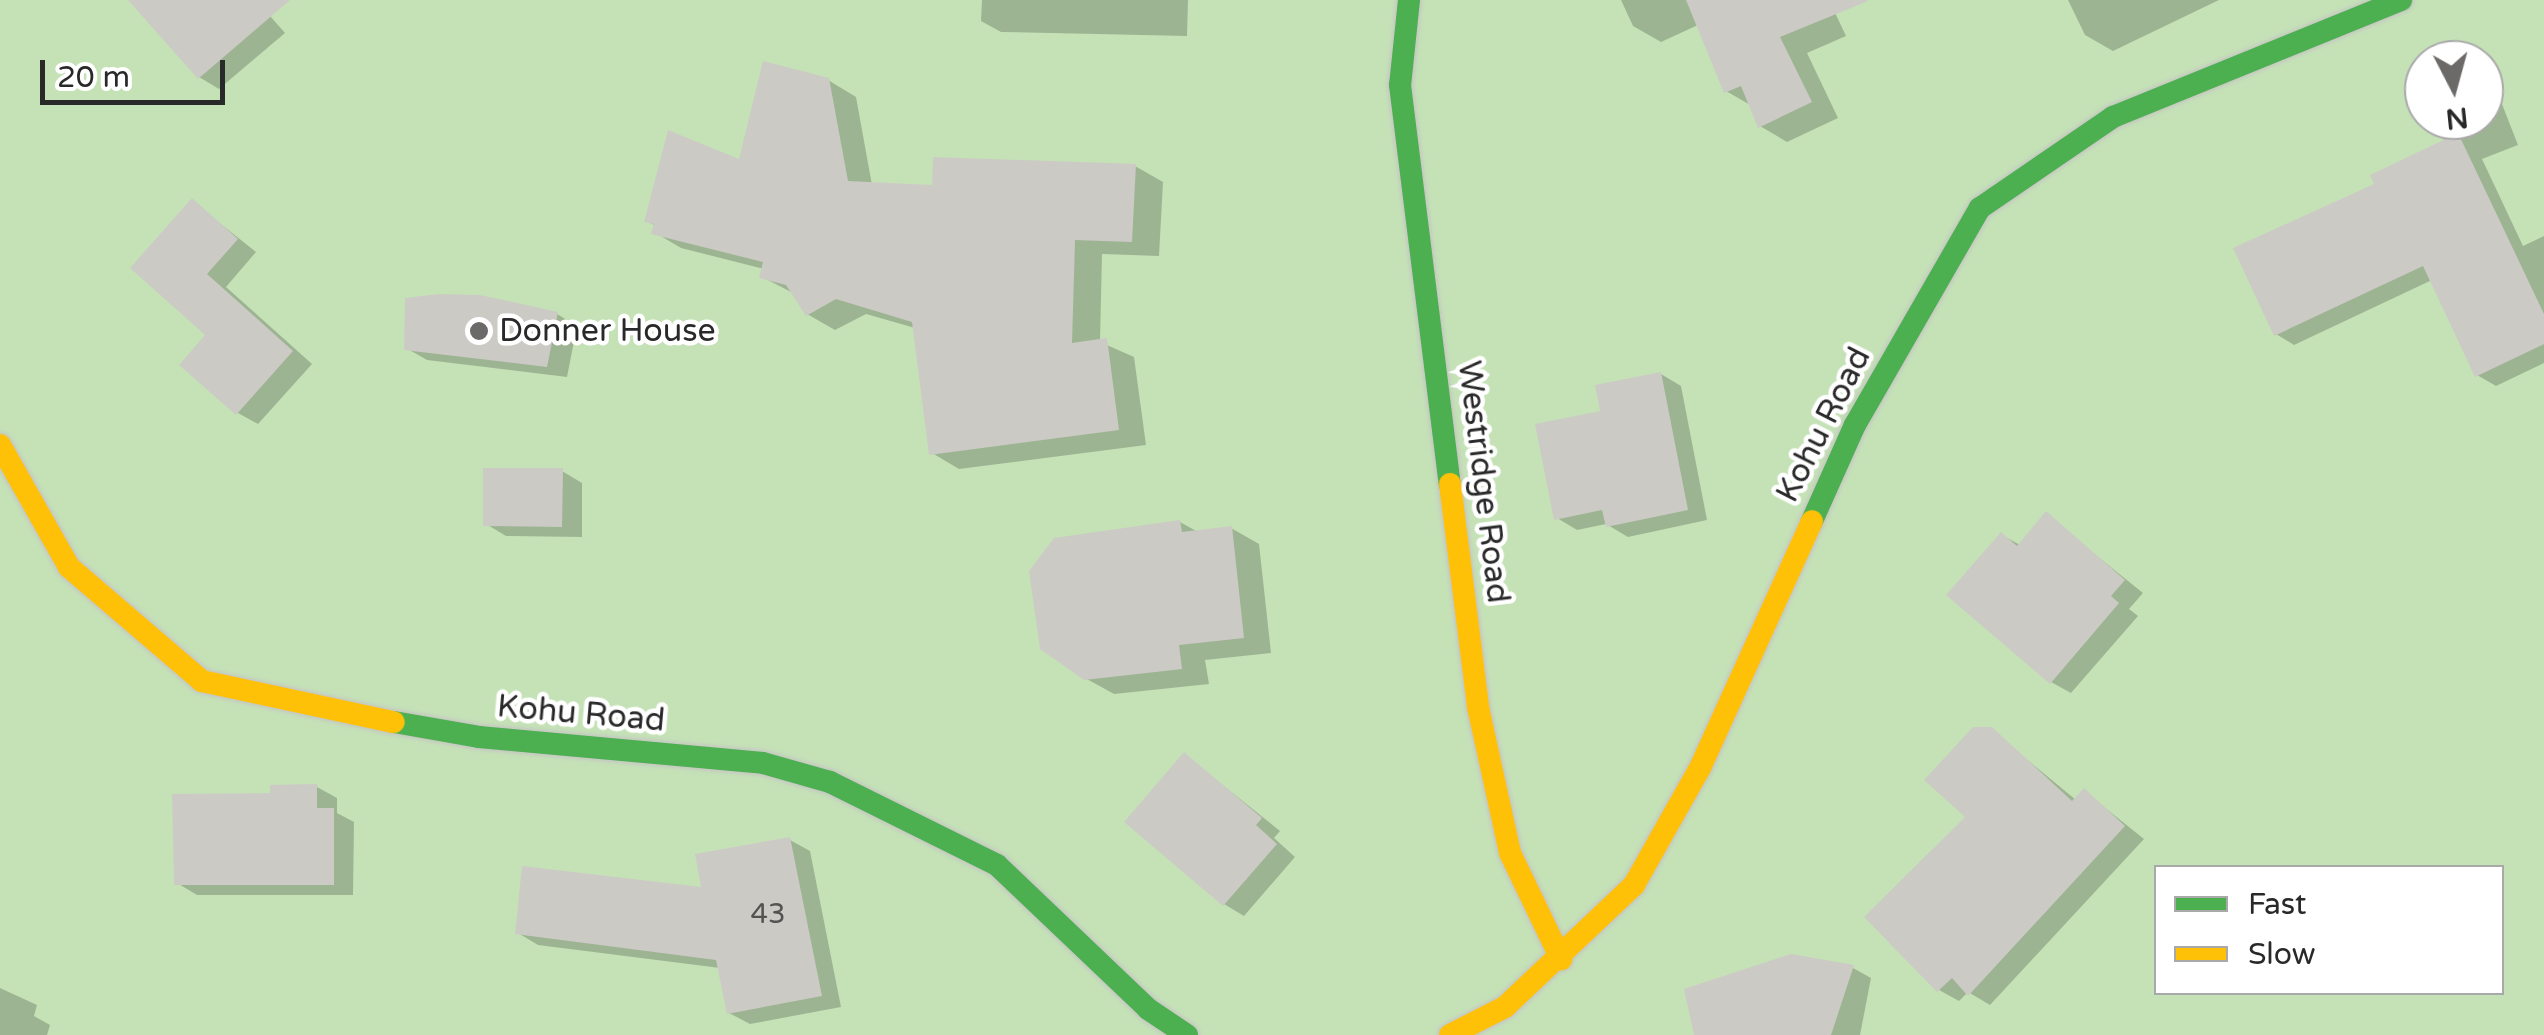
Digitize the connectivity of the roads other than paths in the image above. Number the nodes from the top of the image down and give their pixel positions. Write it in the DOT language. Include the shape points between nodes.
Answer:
graph roads {
  1 [pos="1409,0"];
  2 [pos="2401,0"];
  3 [pos="0,445"];
  4 [pos="1561,959"];
  5 [pos="1187,1035"];
  6 [pos="1450,1035"];
  1 -- 4 [label="street, Westridge Road" via="1400,86 1478,706 1510,854"];
  2 -- 4 [label="street, Kohu Road" via="2113,117 1980,208 1855,425 1700,768 1634,885"];
  3 -- 5 [label="street, Kohu Road" via="69,567 202,681 278,702 480,737 763,763 830,782 997,865 1148,1010"];
  4 -- 6 [label="street, Kohu Road" via="1505,1007"];
}
